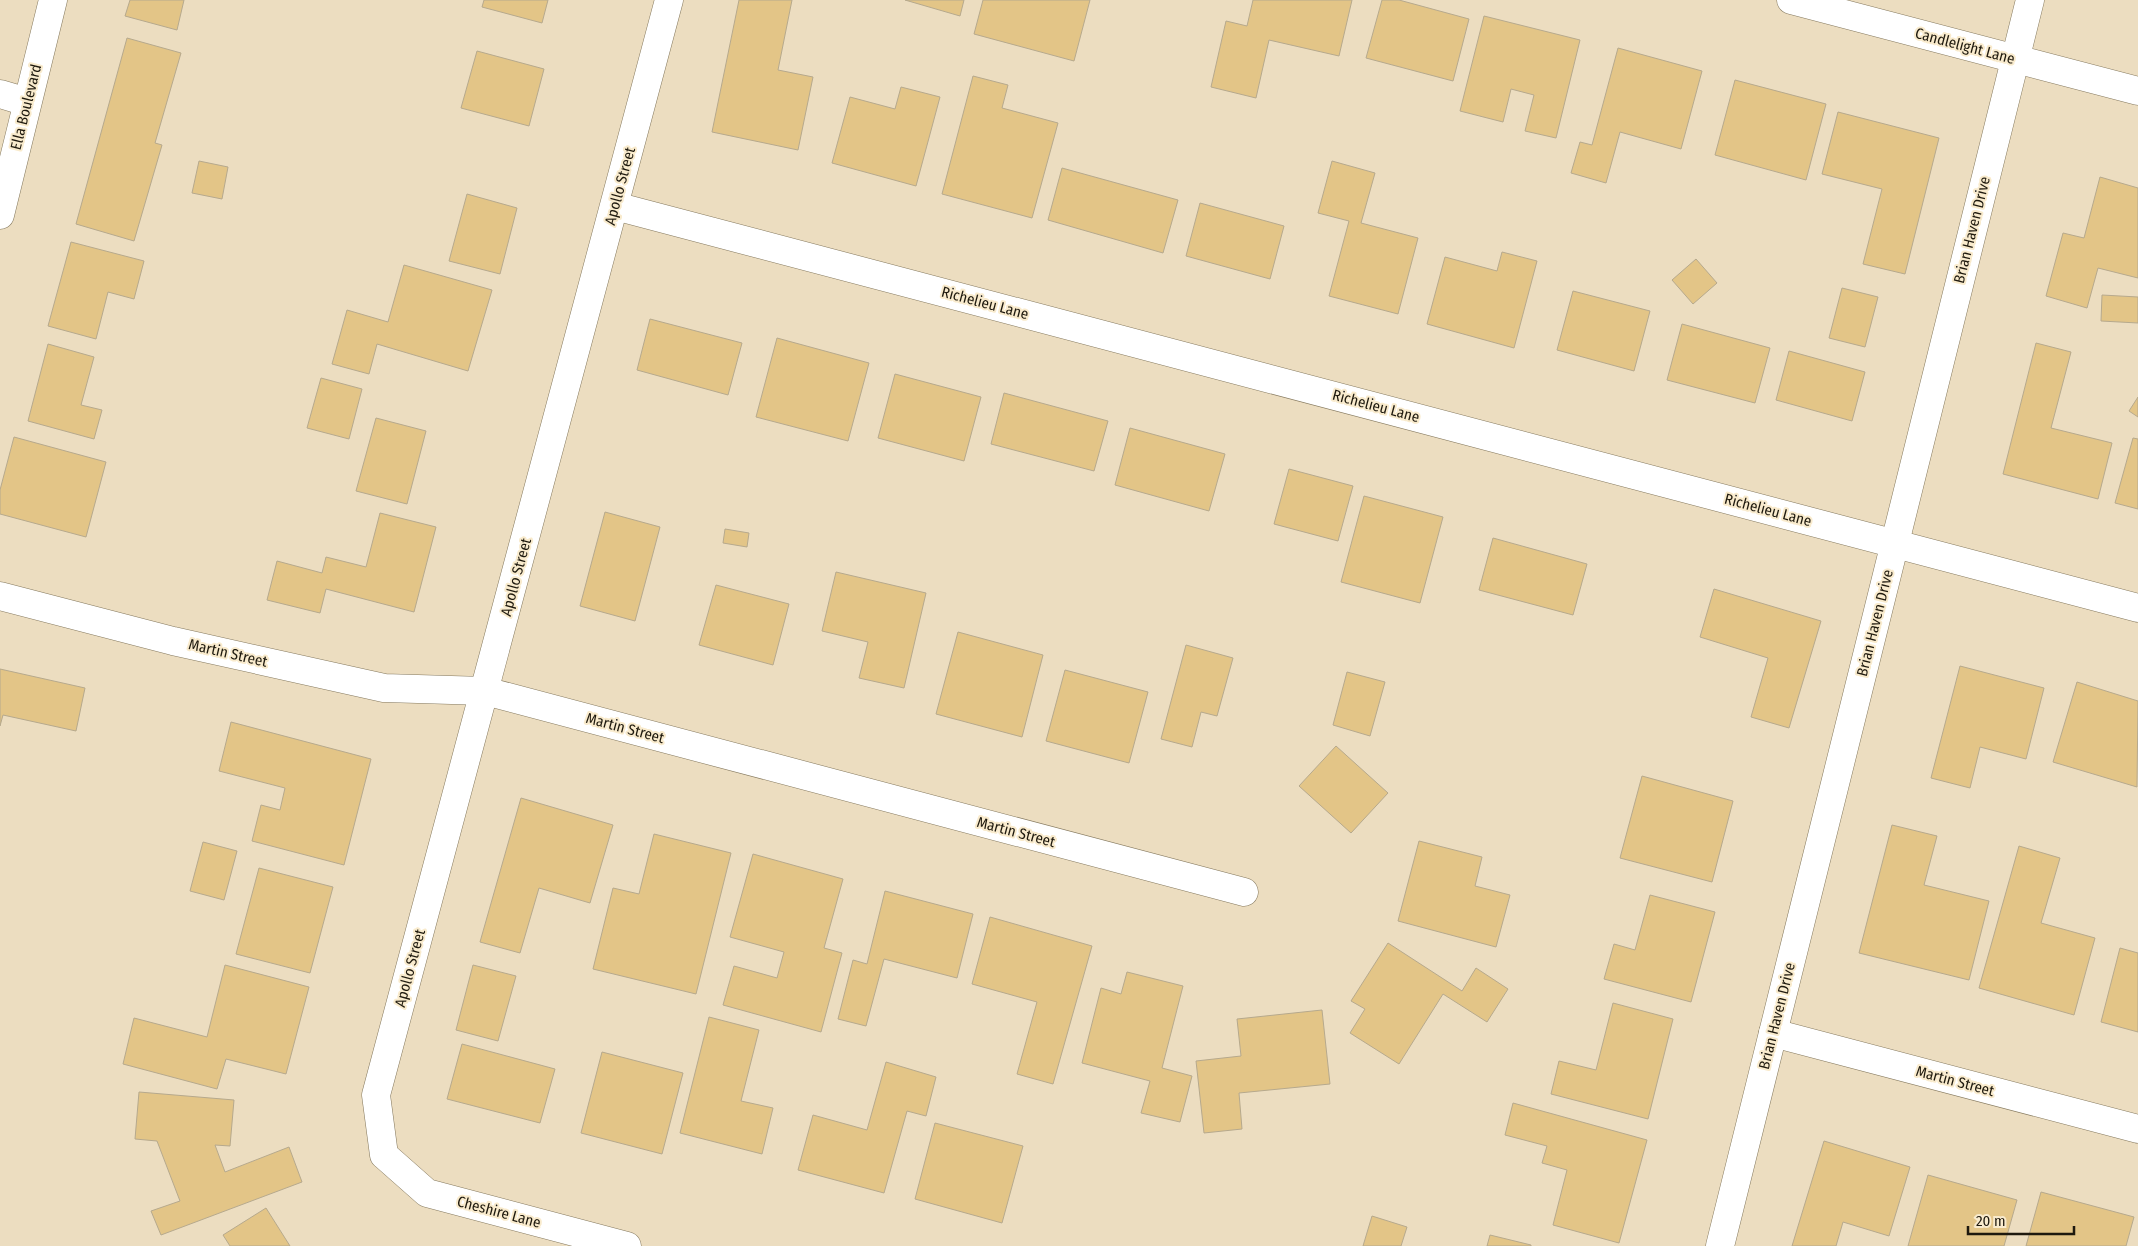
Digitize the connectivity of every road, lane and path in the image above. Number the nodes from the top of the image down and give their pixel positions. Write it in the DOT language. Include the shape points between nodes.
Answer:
graph roads {
  1 [pos="53,0"];
  2 [pos="669,0"];
  3 [pos="1792,0"];
  4 [pos="2030,0"];
  5 [pos="2015,59"];
  6 [pos="2138,91"];
  7 [pos="0,94"];
  8 [pos="27,102"];
  9 [pos="615,206"];
  10 [pos="0,215"];
  11 [pos="1894,543"];
  12 [pos="0,596"];
  13 [pos="2138,608"];
  14 [pos="485,690"];
  15 [pos="1244,892"];
  16 [pos="1773,1033"];
  17 [pos="2138,1129"];
  18 [pos="384,1155"];
  19 [pos="627,1246"];
  20 [pos="1720,1246"];
  1 -- 8 [label="street, Ella Boulevard"];
  2 -- 9 [label="street, Apollo Street"];
  3 -- 5 [label="street, Candlelight Lane"];
  4 -- 5 [label="street, Brian Haven Drive"];
  5 -- 6 [label="street, Candlelight Lane"];
  5 -- 11 [label="street, Brian Haven Drive"];
  7 -- 8 [label="street"];
  8 -- 10 [label="street, Ella Boulevard"];
  9 -- 11 [label="street, Richelieu Lane"];
  9 -- 14 [label="street, Apollo Street"];
  11 -- 13 [label="street, Richelieu Lane"];
  11 -- 16 [label="street, Brian Haven Drive"];
  12 -- 14 [label="street, Martin Street" via="173,641 384,688"];
  14 -- 15 [label="street, Martin Street"];
  14 -- 18 [label="street, Apollo Street" via="376,1095"];
  16 -- 17 [label="street, Martin Street"];
  16 -- 20 [label="street, Brian Haven Drive"];
  18 -- 19 [label="street, Cheshire Lane" via="427,1193"];
}
